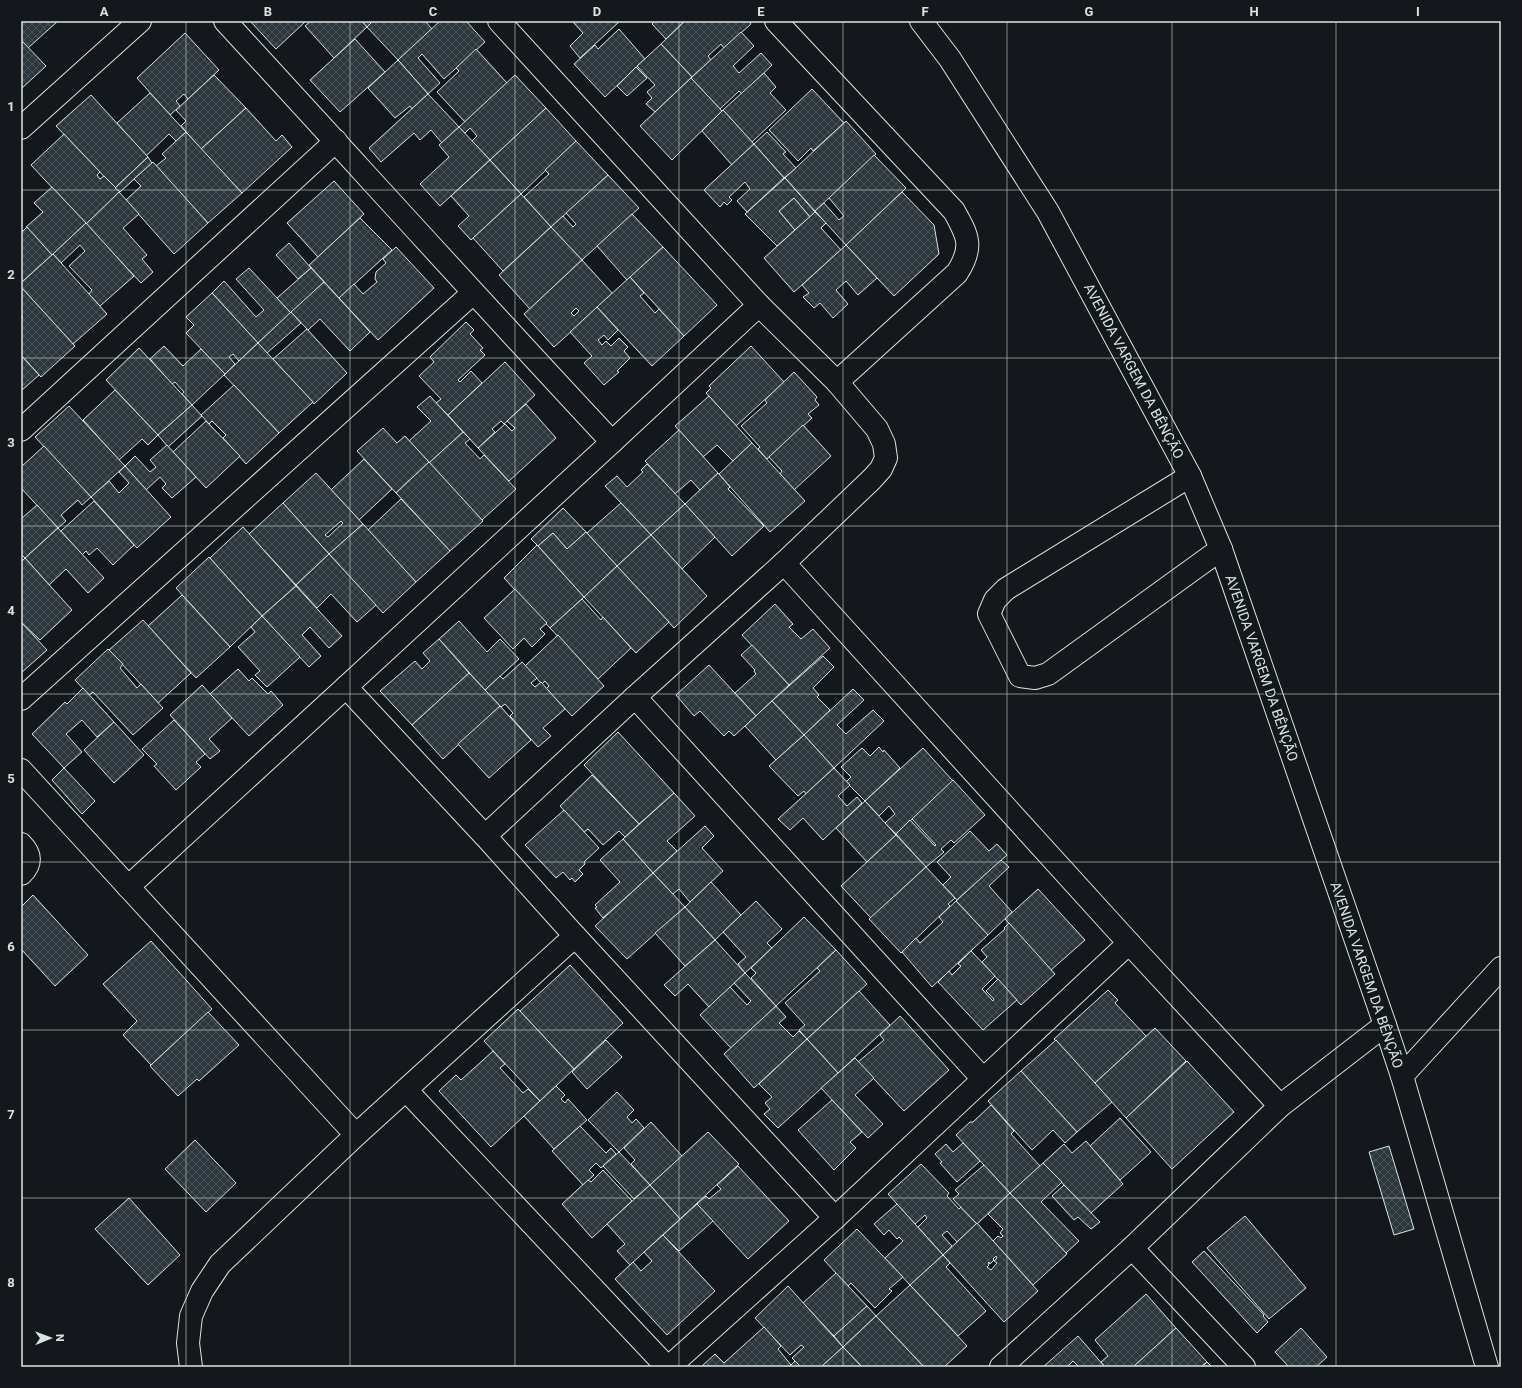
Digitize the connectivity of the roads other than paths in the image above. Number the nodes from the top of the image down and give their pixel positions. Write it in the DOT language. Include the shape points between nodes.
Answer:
graph roads {
  1 [pos="140,21"];
  2 [pos="225,21"];
  3 [pos="499,21"];
  4 [pos="776,21"];
  5 [pos="921,21"];
  6 [pos="21,128"];
  7 [pos="336,141"];
  8 [pos="473,293"];
  9 [pos="759,305"];
  10 [pos="837,382"];
  11 [pos="21,430"];
  12 [pos="612,442"];
  13 [pos="1190,476"];
  14 [pos="1221,548"];
  15 [pos="784,563"];
  16 [pos="346,687"];
  17 [pos="635,697"];
  18 [pos="21,699"];
  19 [pos="21,770"];
  20 [pos="485,836"];
  21 [pos="21,844"];
  22 [pos="21,874"];
  23 [pos="128,887"];
  24 [pos="575,936"];
  25 [pos="1129,943"];
  26 [pos="1501,968"];
  27 [pos="1385,1025"];
  28 [pos="1402,1076"];
  29 [pos="983,1079"];
  30 [pos="406,1090"];
  31 [pos="1280,1106"];
  32 [pos="356,1135"];
  33 [pos="834,1218"];
  34 [pos="1132,1248"];
  35 [pos="191,1367"];
  36 [pos="668,1367"];
  37 [pos="1001,1367"];
  38 [pos="1244,1367"];
  39 [pos="1487,1367"];
  1 -- 6 [label="street"];
  2 -- 7 [label="street"];
  3 -- 9 [label="street"];
  4 -- 10 [label="street" via="954,211 964,229 968,245 965,260 957,273"];
  5 -- 13 [label="street, AVENIDA VARGEM DA BÊNÇÃO" via="950,59 1048,212"];
  7 -- 8 [label="street"];
  7 -- 11 [label="street"];
  8 -- 12 [label="street"];
  8 -- 18 [label="street"];
  9 -- 10 [label="street"];
  9 -- 12 [label="street"];
  10 -- 15 [label="street" via="878,429 886,458 872,479"];
  12 -- 16 [label="street"];
  13 -- 14 [label="street, AVENIDA VARGEM DA BÊNÇÃO"];
  13 -- 14 [label="street" via="1006,589 995,600 989,614 1020,676 1035,678 1048,674"];
  14 -- 27 [label="street, AVENIDA VARGEM DA BÊNÇÃO"];
  15 -- 17 [label="street"];
  15 -- 25 [label="street"];
  16 -- 20 [label="street"];
  16 -- 23 [label="street"];
  17 -- 20 [label="street"];
  17 -- 29 [label="street"];
  19 -- 23 [label="street"];
  20 -- 24 [label="street"];
  21 -- 22 [label="street" via="28,851 29,858 28,865"];
  23 -- 32 [label="street"];
  24 -- 30 [label="street"];
  24 -- 33 [label="street"];
  25 -- 29 [label="street"];
  25 -- 31 [label="street"];
  26 -- 28 [label="street"];
  27 -- 28 [label="street, AVENIDA VARGEM DA BÊNÇÃO"];
  27 -- 31 [label="street"];
  28 -- 39 [label="street, AVENIDA VARGEM DA BÊNÇÃO"];
  29 -- 33 [label="street"];
  30 -- 32 [label="street"];
  30 -- 36 [label="street"];
  31 -- 34 [label="street"];
  32 -- 35 [label="street" via="220,1264 202,1291 191,1316 188,1343"];
  33 -- 36 [label="street"];
  34 -- 37 [label="street"];
  34 -- 38 [label="street"];
}
